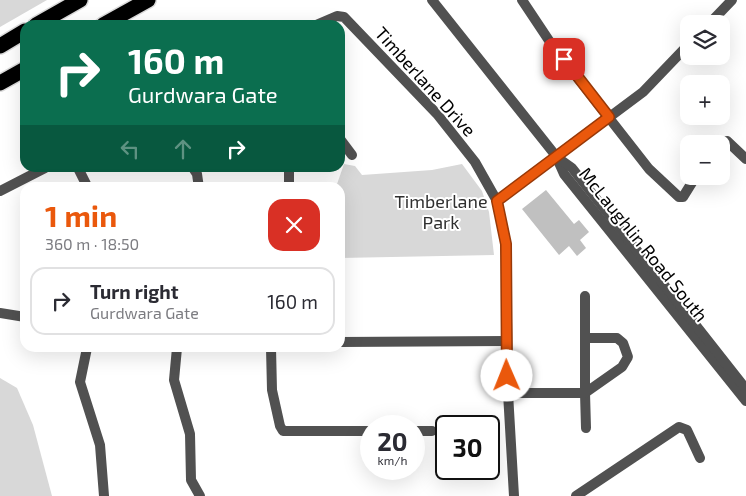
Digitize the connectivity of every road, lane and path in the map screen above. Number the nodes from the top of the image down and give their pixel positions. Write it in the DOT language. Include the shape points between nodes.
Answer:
graph roads {
  1 [pos="80,0"];
  2 [pos="148,0"];
  3 [pos="432,0"];
  4 [pos="522,0"];
  5 [pos="732,0"];
  6 [pos="718,15"];
  7 [pos="45,20"];
  8 [pos="112,20"];
  9 [pos="327,20"];
  10 [pos="20,34"];
  11 [pos="0,46"];
  12 [pos="680,53"];
  13 [pos="20,72"];
  14 [pos="0,83"];
  15 [pos="609,117"];
  16 [pos="730,143"];
  17 [pos="345,146"];
  18 [pos="352,155"];
  19 [pos="556,156"];
  20 [pos="746,159"];
  21 [pos="37,172"];
  22 [pos="289,172"];
  23 [pos="289,182"];
  24 [pos="690,185"];
  25 [pos="0,191"];
  26 [pos="497,201"];
  27 [pos="584,296"];
  28 [pos="0,313"];
  29 [pos="20,316"];
  30 [pos="585,338"];
  31 [pos="507,341"];
  32 [pos="345,342"];
  33 [pos="86,352"];
  34 [pos="177,352"];
  35 [pos="271,352"];
  36 [pos="746,389"];
  37 [pos="508,393"];
  38 [pos="585,393"];
  39 [pos="746,401"];
  40 [pos="586,428"];
  41 [pos="360,431"];
  42 [pos="425,431"];
  43 [pos="432,431"];
  44 [pos="700,458"];
  45 [pos="104,496"];
  46 [pos="200,496"];
  47 [pos="514,496"];
  48 [pos="576,496"];
  1 -- 7 [label="highway"];
  2 -- 8 [label="highway"];
  3 -- 19 [label="street"];
  4 -- 15 [label="street" via="552,45"];
  5 -- 6 [label="street"];
  9 -- 26 [label="street, Timberlane Drive" via="344,17 438,114 475,162"];
  10 -- 11 [label="highway"];
  12 -- 15 [label="street" via="643,92"];
  13 -- 14 [label="highway"];
  15 -- 19 [label="street"];
  15 -- 24 [label="street" via="649,169 673,193 683,197"];
  16 -- 20 [label="street"];
  17 -- 18 [label="street"];
  19 -- 26 [label="street"];
  19 -- 36 [label="street, McLaughlin Road South" via="572,168"];
  19 -- 39 [label="street, McLaughlin Road South" via="564,174"];
  21 -- 25 [label="street"];
  22 -- 23 [label="street"];
  26 -- 31 [label="street, Timberlane Drive" via="506,244"];
  27 -- 30 [label="street"];
  28 -- 29 [label="street"];
  30 -- 38 [label="street"];
  30 -- 38 [label="street" via="617,338 623,343 628,357 622,367"];
  31 -- 32 [label="street"];
  31 -- 37 [label="street, Timberlane Drive"];
  33 -- 45 [label="street" via="80,382 100,445"];
  34 -- 46 [label="street" via="174,380 190,434 191,480"];
  35 -- 41 [label="street" via="272,390 283,431"];
  37 -- 38 [label="street"];
  37 -- 47 [label="street, Timberlane Drive"];
  38 -- 40 [label="street"];
  42 -- 43 [label="street"];
  44 -- 48 [label="street" via="687,430 679,427"];
}
